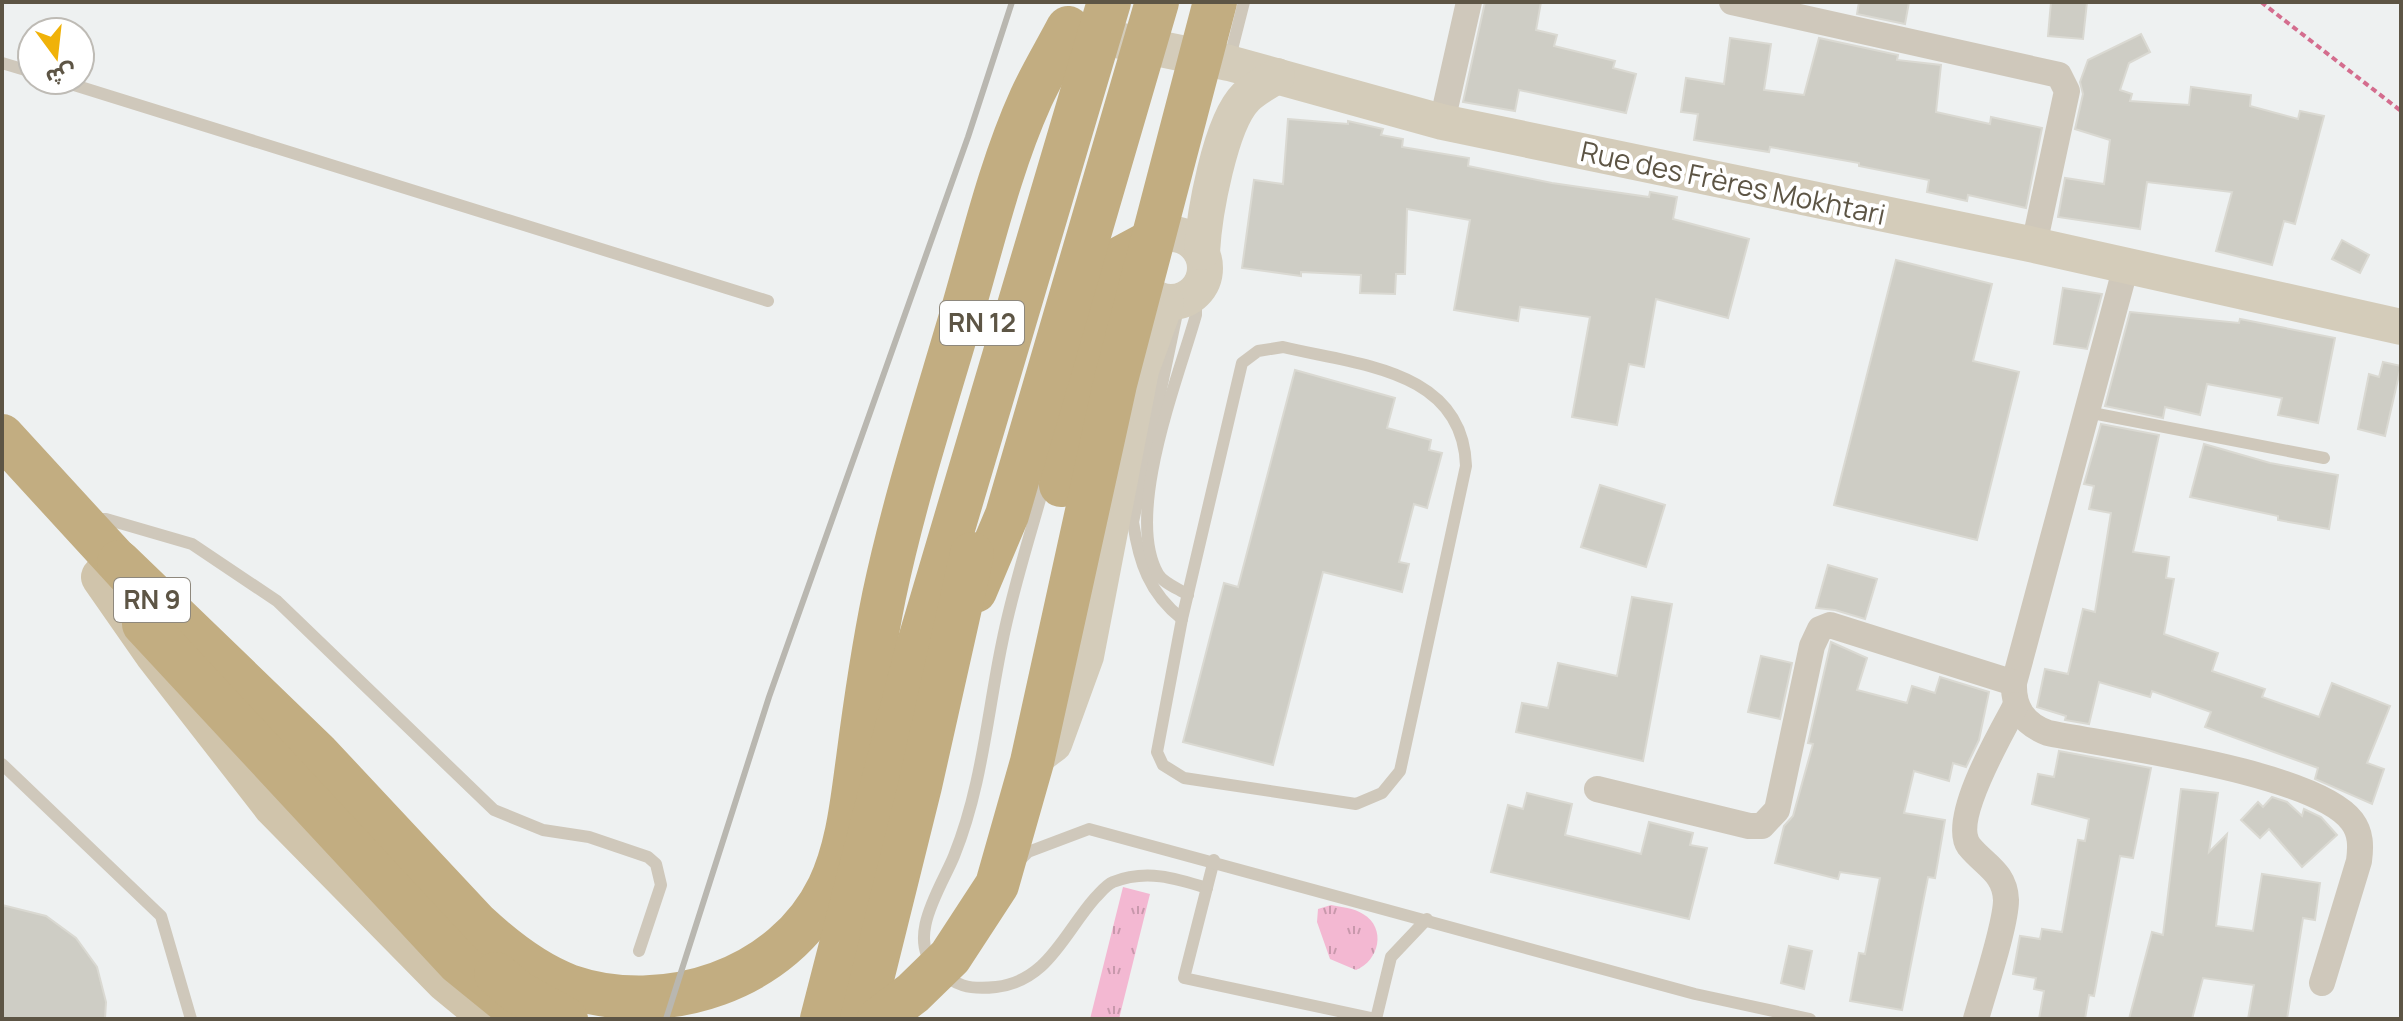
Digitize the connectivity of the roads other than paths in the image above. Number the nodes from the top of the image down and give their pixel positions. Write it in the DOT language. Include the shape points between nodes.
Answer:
graph roads {
  1 [pos="1109,2"];
  2 [pos="1126,2"];
  3 [pos="1157,2"];
  4 [pos="1215,2"];
  5 [pos="1244,2"];
  6 [pos="1469,2"];
  7 [pos="1732,2"];
  8 [pos="1072,15"];
  9 [pos="1144,47"];
  10 [pos="1229,63"];
  11 [pos="1277,76"];
  12 [pos="96,92"];
  13 [pos="1442,122"];
  14 [pos="1151,241"];
  15 [pos="2034,245"];
  16 [pos="1202,252"];
  17 [pos="2126,266"];
  18 [pos="1180,299"];
  19 [pos="768,301"];
  20 [pos="2401,327"];
  21 [pos="1076,410"];
  22 [pos="2087,412"];
  23 [pos="2,436"];
  24 [pos="2324,458"];
  25 [pos="2,474"];
  26 [pos="968,518"];
  27 [pos="81,519"];
  28 [pos="111,570"];
  29 [pos="1188,595"];
  30 [pos="1182,619"];
  31 [pos="936,644"];
  32 [pos="2015,694"];
  33 [pos="1032,762"];
  34 [pos="2,764"];
  35 [pos="294,777"];
  36 [pos="1597,789"];
  37 [pos="1214,860"];
  38 [pos="1207,888"];
  39 [pos="983,893"];
  40 [pos="1427,919"];
  41 [pos="639,951"];
  42 [pos="2322,983"];
  43 [pos="191,1019"];
  44 [pos="492,1019"];
  45 [pos="534,1019"];
  46 [pos="566,1019"];
  47 [pos="822,1019"];
  48 [pos="847,1019"];
  49 [pos="862,1019"];
  50 [pos="879,1019"];
  51 [pos="1376,1019"];
  52 [pos="1810,1019"];
  53 [pos="1976,1019"];
  1 -- 26 [label="highway, RN 12"];
  2 -- 26 [label="highway, RN 12"];
  3 -- 9 [label="highway, RN 12"];
  4 -- 33 [label="highway" via="1115,384"];
  5 -- 10 [label="lane"];
  6 -- 13 [label="street"];
  7 -- 15 [label="street" via="2059,75 2067,91"];
  8 -- 9 [label="street, Rue des Frères Mokhtari"];
  8 -- 31 [label="highway, RN 12" via="934,486"];
  8 -- 35 [label="highway" via="1031,99 999,190 908,496 884,598 840,858 815,911 784,945 751,970 713,986 649,998 569,986 532,967"];
  9 -- 10 [label="street, Rue des Frères Mokhtari"];
  9 -- 31 [label="highway, RN 12" via="1007,515"];
  10 -- 11 [label="street, Rue des Frères Mokhtari"];
  10 -- 14 [label="street" via="1198,173"];
  11 -- 13 [label="street, Rue des Frères Mokhtari"];
  11 -- 16 [label="street" via="1245,98 1233,121 1207,197"];
  12 -- 19 [label="lane"];
  13 -- 15 [label="street, Rue des Frères Mokhtari"];
  14 -- 16 [label="street" via="1166,234 1187,237"];
  14 -- 18 [label="street" via="1137,263 1141,284 1147,293"];
  14 -- 21 [label="highway" via="1119,259 1101,296"];
  15 -- 17 [label="street, Rue des Frères Mokhtari"];
  16 -- 18 [label="street" via="1206,273"];
  17 -- 20 [label="street, Rue des Frères Mokhtari"];
  17 -- 22 [label="street"];
  18 -- 29 [label="lane" via="1196,315 1154,463 1146,522 1159,577"];
  18 -- 30 [label="lane" via="1133,522 1148,583"];
  18 -- 33 [label="street" via="1141,370 1086,656 1054,744"];
  21 -- 38 [label="lane" via="1058,436 1002,642 968,823 927,916 924,947 931,963 952,983 974,989 1017,984 1049,961 1109,883 1137,874 1170,876"];
  21 -- 39 [label="highway" via="1027,652 1005,804 982,879"];
  22 -- 24 [label="lane"];
  22 -- 32 [label="street"];
  23 -- 27 [label="highway, RN 9"];
  25 -- 28 [label="highway"];
  26 -- 31 [label="highway, RN 12"];
  27 -- 28 [label="highway, RN 9"];
  27 -- 41 [label="lane" via="106,519 192,544 246,578 308,628 494,810 543,830 589,837 648,857 656,864 661,885"];
  28 -- 35 [label="highway, RN 9"];
  29 -- 30 [label="lane"];
  29 -- 30 [label="lane" via="1235,385 1242,363 1258,351 1283,347 1405,377 1425,386 1461,428 1466,466 1400,771 1382,793 1356,804 1184,778 1163,765 1157,752"];
  31 -- 47 [label="highway, RN 12"];
  31 -- 49 [label="highway, RN 12"];
  32 -- 36 [label="street" via="1830,625 1820,629 1812,646 1777,810 1762,826"];
  32 -- 42 [label="street" via="2028,723 2048,733 2260,776 2314,795 2351,819 2361,846 2359,861"];
  32 -- 53 [label="street" via="1980,773 1964,828 1966,842 2002,881 2006,901"];
  33 -- 39 [label="highway"];
  34 -- 43 [label="lane" via="161,916"];
  35 -- 44 [label="main road" via="446,981"];
  35 -- 45 [label="highway" via="459,963"];
  35 -- 46 [label="highway" via="469,952 519,993"];
  37 -- 38 [label="lane"];
  37 -- 39 [label="lane" via="1089,829 1028,852"];
  37 -- 40 [label="lane"];
  38 -- 51 [label="lane" via="1184,978"];
  39 -- 48 [label="highway" via="904,982"];
  39 -- 50 [label="highway" via="950,957"];
  40 -- 51 [label="lane" via="1391,957"];
  40 -- 52 [label="lane" via="1695,994"];
}
